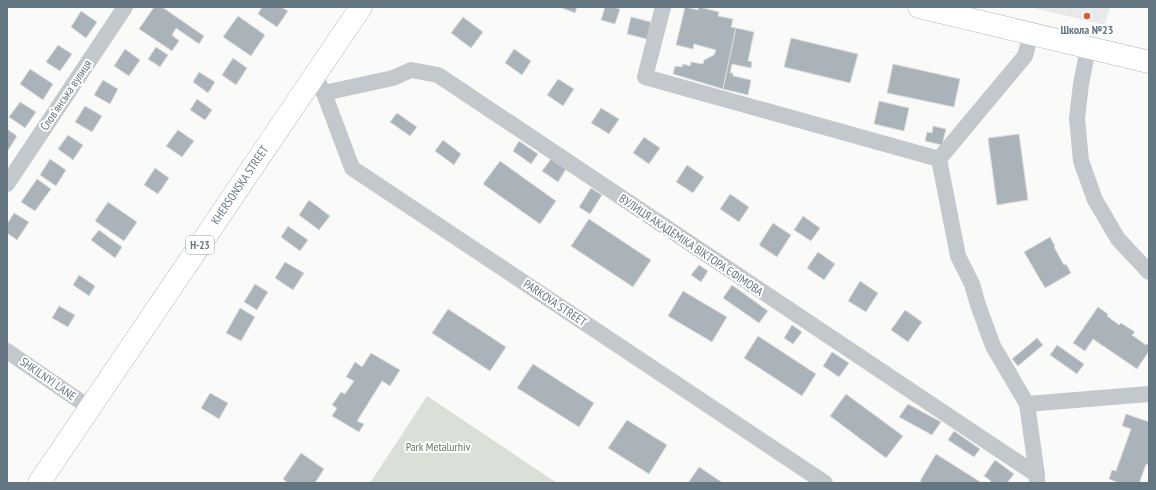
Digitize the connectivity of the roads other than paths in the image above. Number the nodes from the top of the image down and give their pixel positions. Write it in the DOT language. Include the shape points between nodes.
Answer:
graph roads {
  1 [pos="125,7"];
  2 [pos="361,7"];
  3 [pos="663,7"];
  4 [pos="919,7"];
  5 [pos="1031,34"];
  6 [pos="1088,48"];
  7 [pos="1149,62"];
  8 [pos="319,84"];
  9 [pos="939,158"];
  10 [pos="7,184"];
  11 [pos="1149,272"];
  12 [pos="7,351"];
  13 [pos="1149,394"];
  14 [pos="1026,404"];
  15 [pos="90,408"];
  16 [pos="1037,479"];
  17 [pos="39,483"];
  18 [pos="825,483"];
  1 -- 10 [label="street, Словʼянська вулиця"];
  2 -- 8 [label="main road, KHERSONSKA STREET / Н-23"];
  3 -- 9 [label="street" via="645,77"];
  4 -- 5 [label="main road"];
  5 -- 6 [label="main road"];
  5 -- 9 [label="street" via="1025,56"];
  6 -- 7 [label="main road"];
  6 -- 11 [label="street" via="1076,118 1081,161 1095,200 1118,239"];
  8 -- 15 [label="main road, KHERSONSKA STREET / Н-23"];
  8 -- 16 [label="street, ВУЛИЦЯ АКАДЕМІКА ВІКТОРА ЄФІМОВА" via="393,78 411,70 438,75"];
  8 -- 18 [label="street, PARKOVA STREET" via="352,168"];
  9 -- 14 [label="street" via="958,256 972,284 994,346"];
  12 -- 15 [label="street, SHKILNYI LANE"];
  13 -- 14 [label="street"];
  14 -- 16 [label="street"];
  15 -- 17 [label="main road, KHERSONSKA STREET / Н-23"];
}
